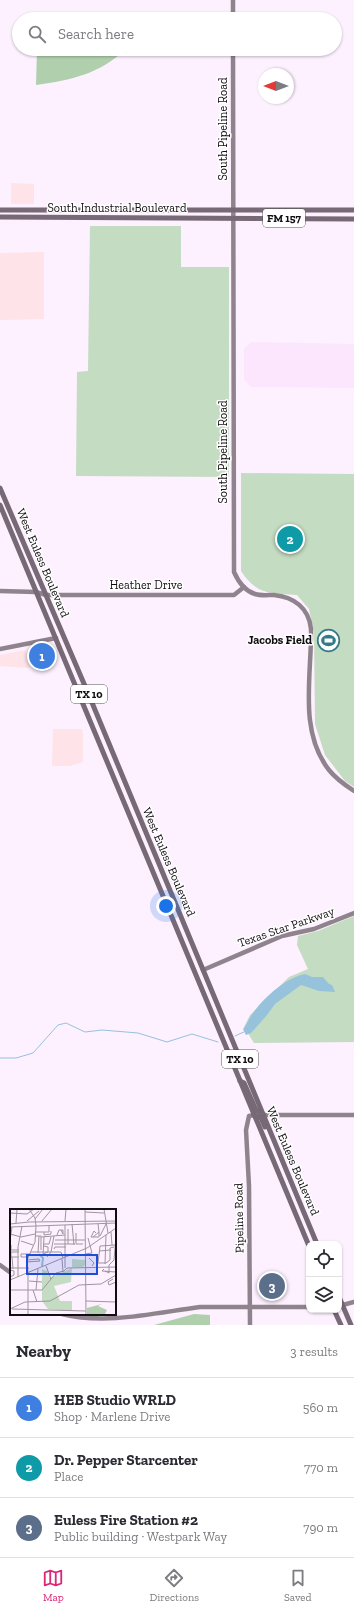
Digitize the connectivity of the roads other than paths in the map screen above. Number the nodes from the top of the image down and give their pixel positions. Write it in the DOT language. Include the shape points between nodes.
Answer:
graph roads {
  1 [pos="233,0"];
  2 [pos="233,12"];
  3 [pos="233,56"];
  4 [pos="0,210"];
  5 [pos="44,210"];
  6 [pos="234,210"];
  7 [pos="354,210"];
  8 [pos="0,217"];
  9 [pos="44,218"];
  10 [pos="234,218"];
  11 [pos="354,219"];
  12 [pos="0,488"];
  13 [pos="0,505"];
  14 [pos="244,587"];
  15 [pos="0,591"];
  16 [pos="36,592"];
  17 [pos="46,595"];
  18 [pos="56,638"];
  19 [pos="0,649"];
  20 [pos="354,792"];
  21 [pos="354,913"];
  22 [pos="203,970"];
  23 [pos="195,973"];
  24 [pos="240,1081"];
  25 [pos="254,1115"];
  26 [pos="263,1115"];
  27 [pos="354,1115"];
  28 [pos="282,1159"];
  29 [pos="302,1209"];
  30 [pos="294,1210"];
  31 [pos="307,1241"];
  32 [pos="316,1241"];
  33 [pos="0,1265"];
  34 [pos="10,1272"];
  35 [pos="354,1302"];
  36 [pos="342,1306"];
  37 [pos="250,1308"];
  38 [pos="306,1308"];
  39 [pos="342,1308"];
  40 [pos="335,1313"];
  41 [pos="64,1315"];
  42 [pos="97,1324"];
  43 [pos="125,1324"];
  44 [pos="250,1325"];
  45 [pos="341,1325"];
  46 [pos="351,1325"];
  1 -- 2 [label="street"];
  3 -- 6 [label="street, South Pipeline Road"];
  4 -- 5 [label="main road, South Industrial Boulevard / FM 157"];
  5 -- 6 [label="main road, South Industrial Boulevard / FM 157"];
  5 -- 9 [label="main road"];
  6 -- 7 [label="main road, FM 157"];
  6 -- 10 [label="street, South Pipeline Road"];
  8 -- 9 [label="main road, South Industrial Boulevard / FM 157"];
  9 -- 10 [label="main road, South Industrial Boulevard / FM 157"];
  10 -- 11 [label="main road, FM 157"];
  10 -- 14 [label="street, South Pipeline Road" via="234,567 237,578"];
  12 -- 17 [label="main road, West Euless Boulevard / TX 10"];
  13 -- 16 [label="main road, West Euless Boulevard / TX 10"];
  14 -- 17 [label="street, Heather Drive" via="234,595"];
  14 -- 20 [label="street" via="256,594 289,598 299,604 308,617 311,633 312,734 328,769"];
  15 -- 16 [label="street, Heather Drive"];
  16 -- 17 [label="street, Heather Drive"];
  16 -- 18 [label="main road, West Euless Boulevard / TX 10"];
  17 -- 22 [label="main road, West Euless Boulevard / TX 10"];
  18 -- 19 [label="street"];
  18 -- 23 [label="main road, West Euless Boulevard / TX 10"];
  21 -- 22 [label="street, Texas Star Parkway" via="314,929 282,936"];
  22 -- 23 [label="main road"];
  22 -- 26 [label="main road, West Euless Boulevard / TX 10"];
  23 -- 24 [label="main road, West Euless Boulevard / TX 10"];
  24 -- 25 [label="main road, West Euless Boulevard / TX 10"];
  24 -- 26 [label="main road" via="244,1083 256,1110"];
  25 -- 28 [label="main road" via="260,1118 277,1156"];
  25 -- 30 [label="main road, West Euless Boulevard / TX 10"];
  25 -- 37 [label="street, Pipeline Road" via="249,1116 246,1130"];
  26 -- 27 [label="street"];
  26 -- 28 [label="main road, West Euless Boulevard / TX 10"];
  28 -- 29 [label="main road, West Euless Boulevard / TX 10"];
  29 -- 30 [label="main road"];
  29 -- 32 [label="main road, West Euless Boulevard / TX 10"];
  30 -- 31 [label="main road, West Euless Boulevard / TX 10"];
  33 -- 34 [label="street"];
  35 -- 36 [label="street"];
  37 -- 38 [label="street"];
  37 -- 43 [label="street" via="183,1310"];
  37 -- 44 [label="street, Pipeline Road"];
  39 -- 46 [label="main road"];
  40 -- 45 [label="main road"];
  41 -- 42 [label="street" via="80,1322"];
}
